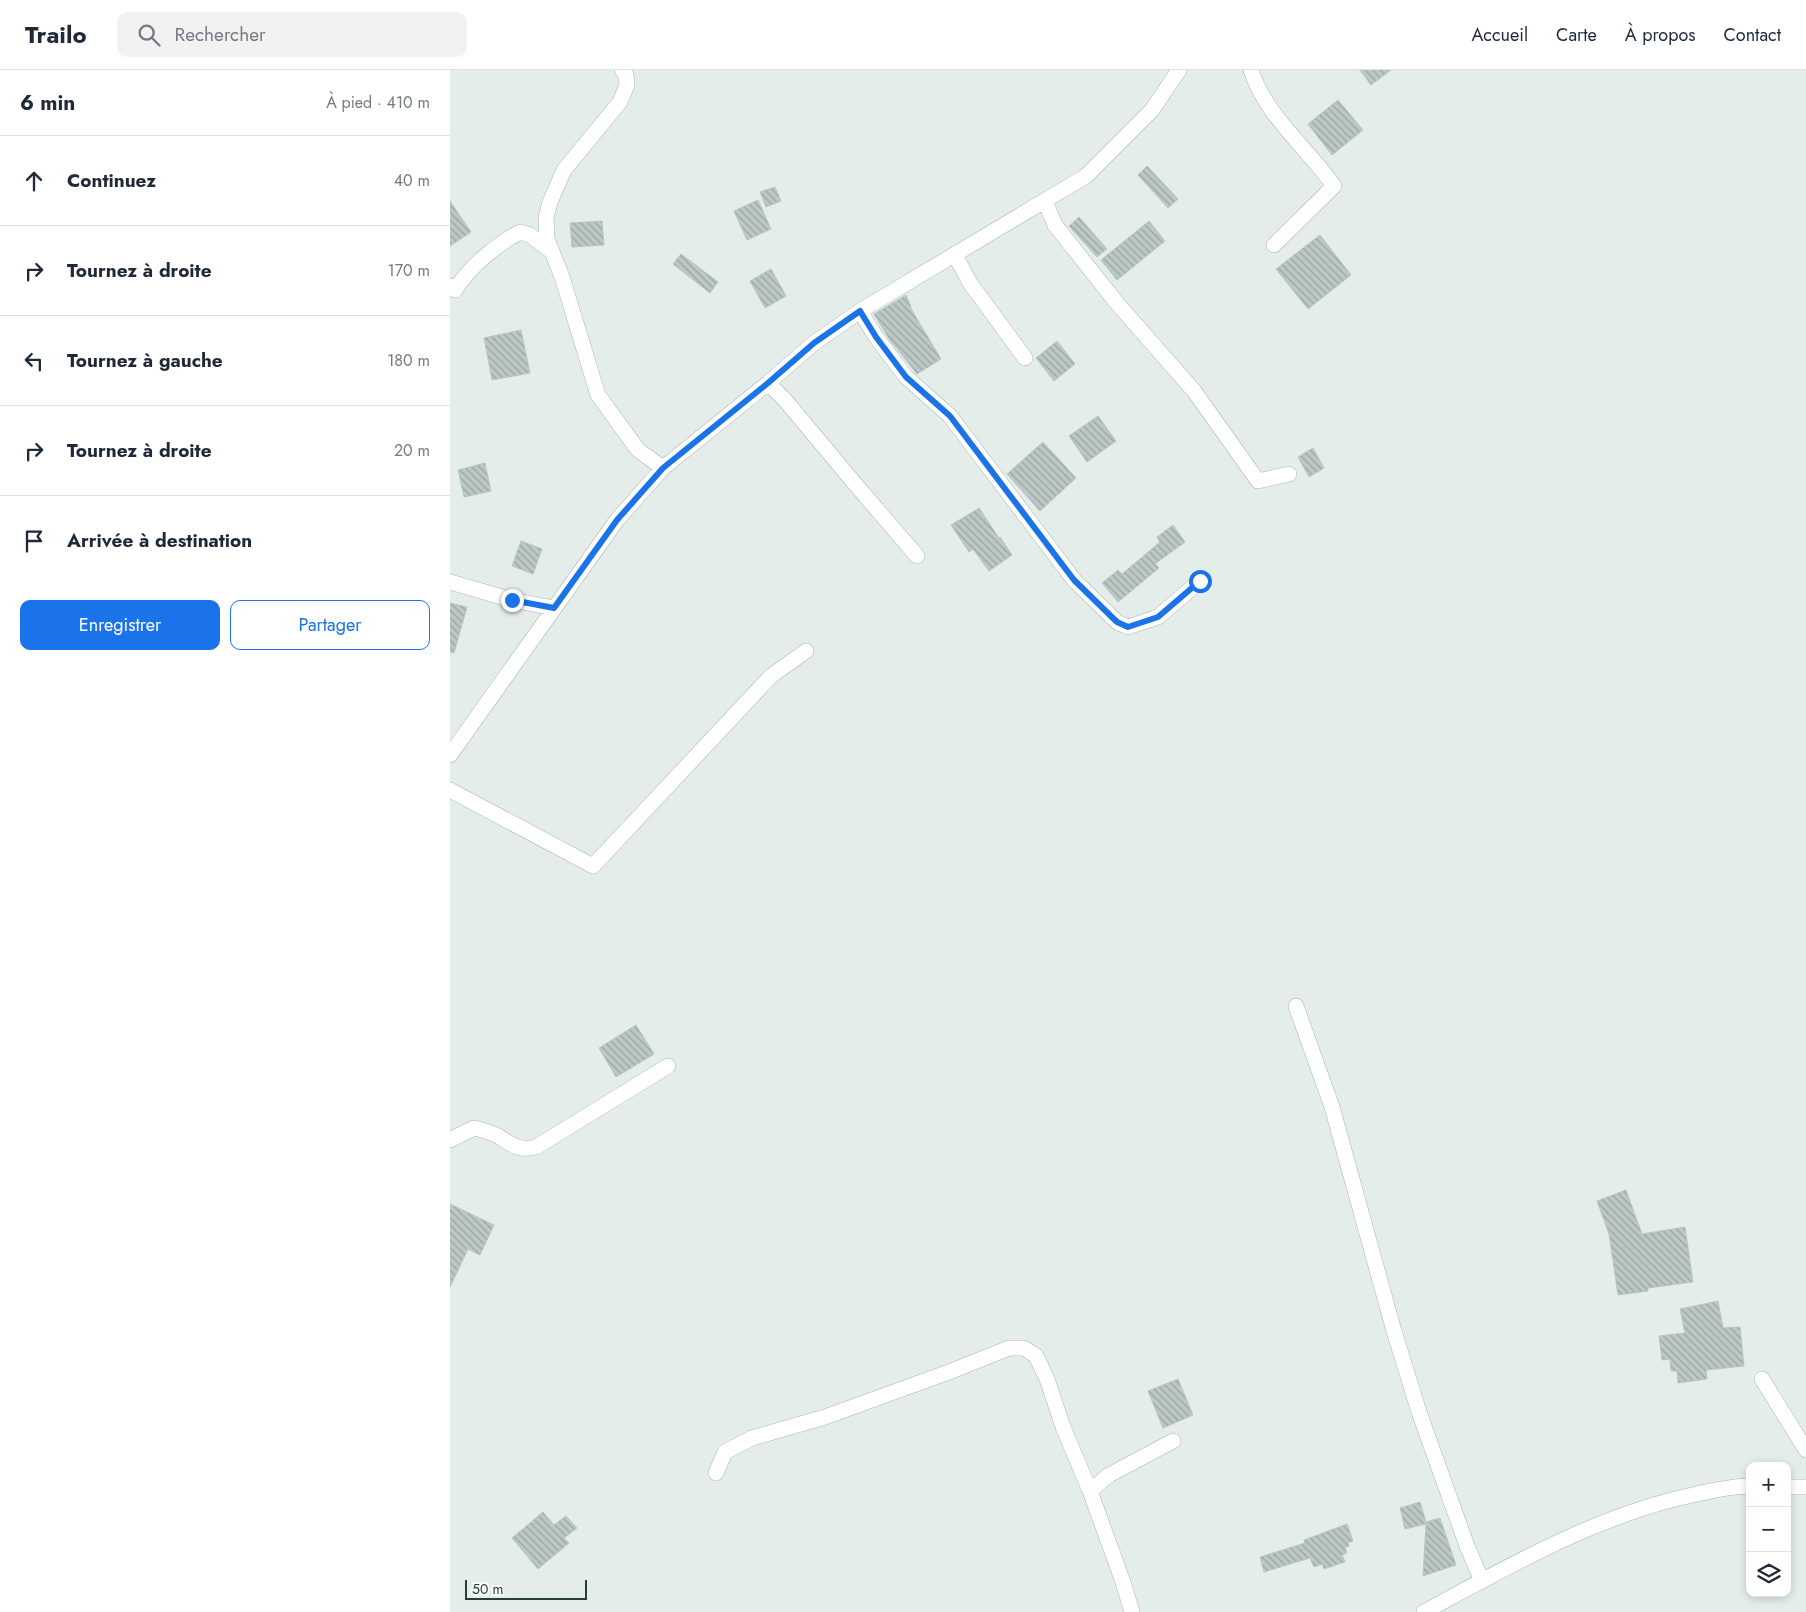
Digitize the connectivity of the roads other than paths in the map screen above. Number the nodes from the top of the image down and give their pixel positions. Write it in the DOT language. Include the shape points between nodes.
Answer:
graph roads {
  1 [pos="622,70"];
  2 [pos="1179,70"];
  3 [pos="1251,70"];
  4 [pos="1045,200"];
  5 [pos="1274,245"];
  6 [pos="550,251"];
  7 [pos="955,255"];
  8 [pos="452,291"];
  9 [pos="860,311"];
  10 [pos="1026,358"];
  11 [pos="768,383"];
  12 [pos="663,468"];
  13 [pos="1289,474"];
  14 [pos="917,556"];
  15 [pos="1200,581"];
  16 [pos="450,582"];
  17 [pos="554,608"];
  18 [pos="806,651"];
  19 [pos="450,755"];
  20 [pos="450,790"];
  21 [pos="1296,1006"];
  22 [pos="668,1066"];
  23 [pos="450,1140"];
  24 [pos="1762,1379"];
  25 [pos="1173,1441"];
  26 [pos="1806,1450"];
  27 [pos="716,1473"];
  28 [pos="1746,1486"];
  29 [pos="1791,1487"];
  30 [pos="1806,1487"];
  31 [pos="1090,1491"];
  32 [pos="1482,1581"];
  33 [pos="1132,1612"];
  34 [pos="1424,1612"];
  1 -- 6 [label="street" via="627,85 620,102 564,170 550,202 546,218"];
  2 -- 4 [label="street" via="1152,110 1086,176"];
  3 -- 5 [label="street" via="1274,114 1334,186"];
  4 -- 7 [label="street"];
  4 -- 13 [label="street" via="1055,225 1116,302 1194,391 1258,482"];
  6 -- 8 [label="street" via="530,235 520,232 493,250"];
  6 -- 12 [label="street" via="562,277 598,395 638,450"];
  7 -- 9 [label="street"];
  7 -- 10 [label="street" via="970,283"];
  9 -- 11 [label="street" via="814,343"];
  9 -- 15 [label="street" via="906,377 950,416 1074,580 1117,622 1128,627 1158,617"];
  11 -- 12 [label="street"];
  11 -- 14 [label="street"];
  12 -- 17 [label="street" via="617,520"];
  16 -- 17 [label="street"];
  17 -- 19 [label="street"];
  18 -- 20 [label="street" via="771,676 594,866"];
  21 -- 32 [label="street" via="1332,1107 1394,1331 1420,1412"];
  22 -- 23 [label="street" via="536,1147 524,1150 474,1128"];
  24 -- 26 [label="street"];
  25 -- 31 [label="street" via="1109,1476"];
  27 -- 31 [label="street" via="725,1452 752,1438 834,1414 1009,1348 1024,1348 1036,1356 1047,1379"];
  28 -- 32 [label="street" via="1670,1499 1589,1527"];
  29 -- 30 [label="street"];
  31 -- 33 [label="street"];
  32 -- 34 [label="street"];
}
